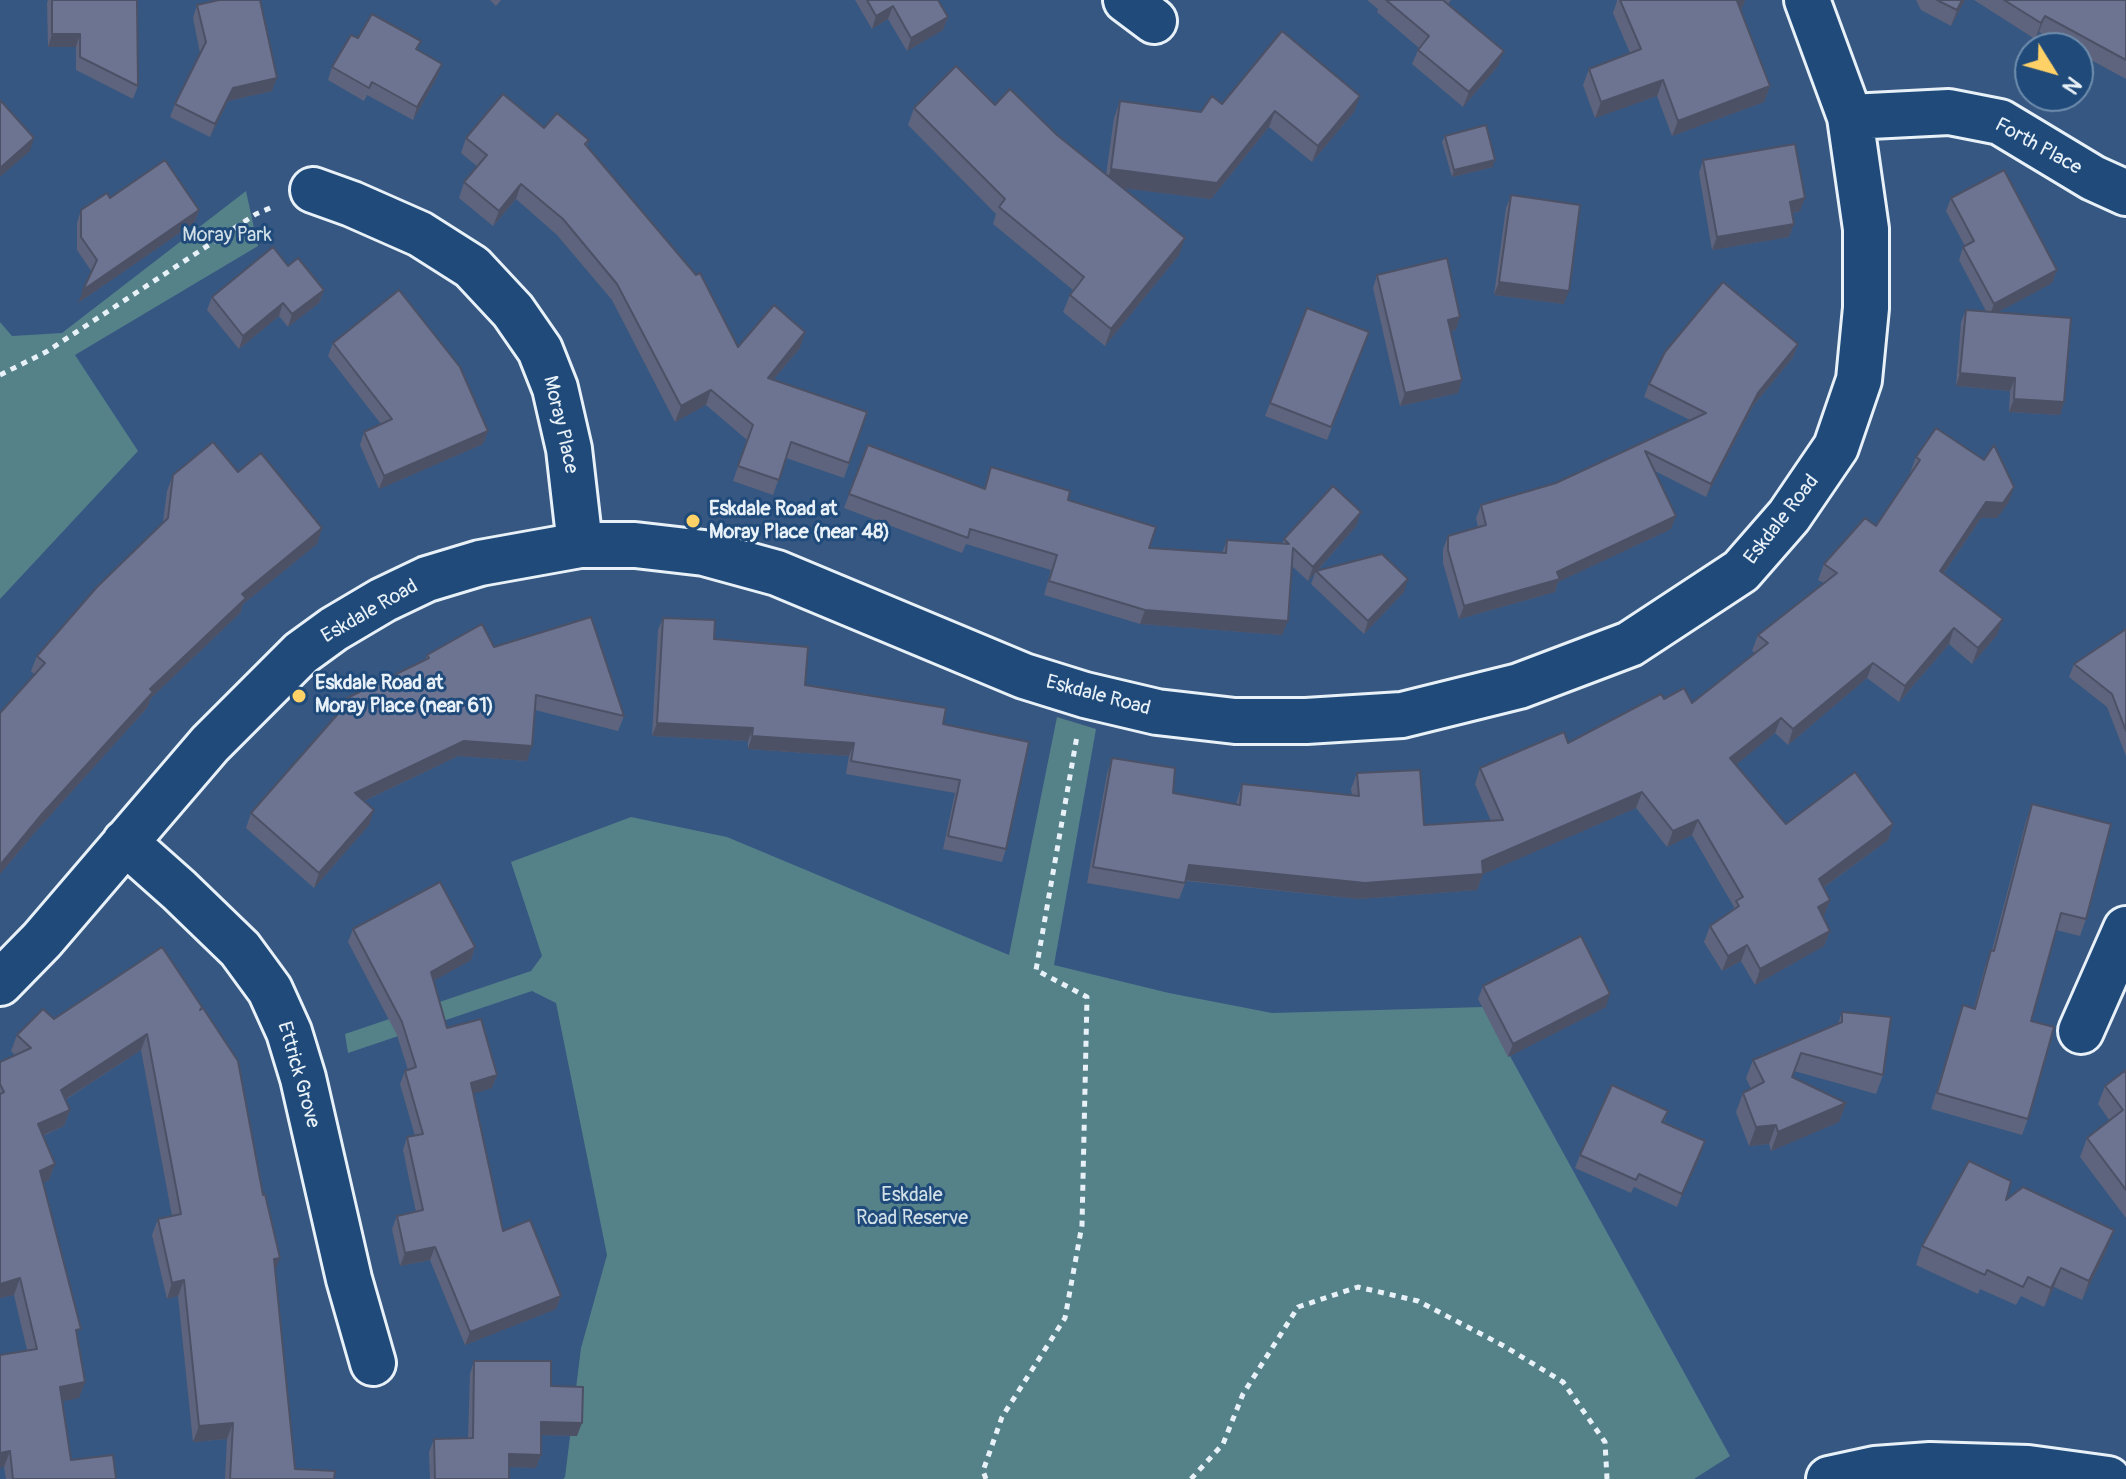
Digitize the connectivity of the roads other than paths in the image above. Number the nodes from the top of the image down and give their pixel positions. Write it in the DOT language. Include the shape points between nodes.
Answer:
graph roads {
  1 [pos="1807,0"];
  2 [pos="1850,117"];
  3 [pos="313,190"];
  4 [pos="2126,193"];
  5 [pos="580,545"];
  6 [pos="125,842"];
  7 [pos="2126,929"];
  8 [pos="0,983"];
  9 [pos="2081,1031"];
  10 [pos="373,1363"];
  11 [pos="1829,1479"];
  12 [pos="2108,1479"];
  1 -- 2 [label="street, Eskdale Road"];
  2 -- 4 [label="street, Forth Place" via="1949,112 2000,122"];
  2 -- 5 [label="street, Eskdale Road" via="1866,229 1866,308 1859,380 1836,447 1789,516 1741,571 1630,644 1519,686 1402,715 1235,721 1157,712 1024,676 777,573 704,553"];
  3 -- 5 [label="street, Moray Place" via="420,234 472,267 513,311 540,350 555,388 569,449"];
  5 -- 6 [label="street, Eskdale Road" via="480,563 427,579 334,629 301,653 210,744"];
  6 -- 8 [label="street, Eskdale Road"];
  6 -- 10 [label="street, Ettrick Grove" via="240,949 270,990 303,1078"];
  7 -- 9 [label="street"];
  11 -- 12 [label="street" via="1930,1465 2028,1468"];
}
